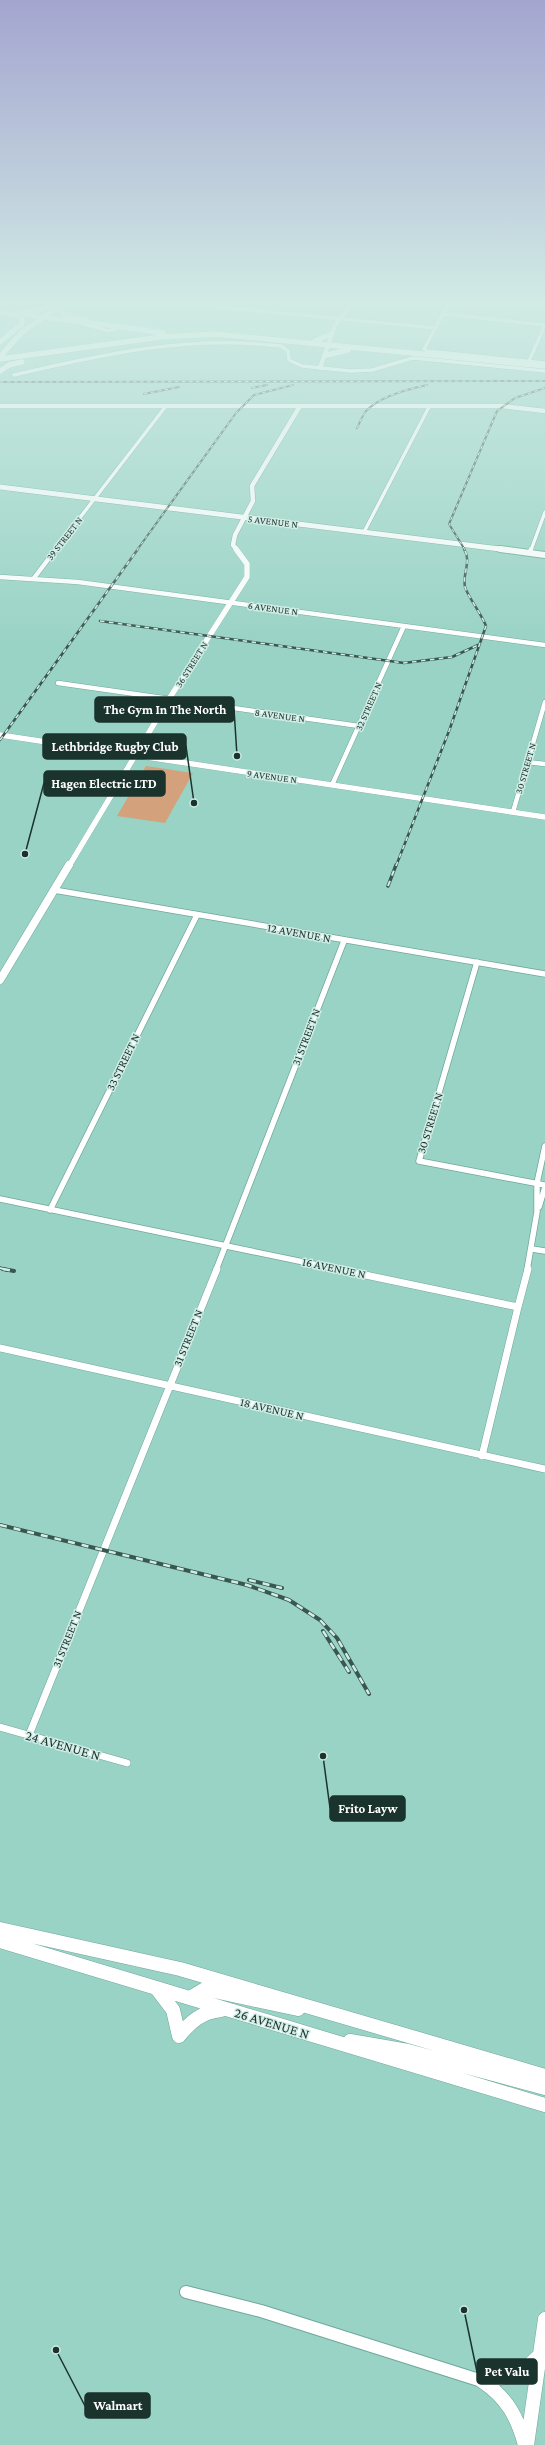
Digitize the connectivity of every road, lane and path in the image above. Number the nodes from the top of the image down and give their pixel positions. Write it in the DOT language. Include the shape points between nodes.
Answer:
graph roads {
  1 [pos="157,417"];
  2 [pos="293,417"];
  3 [pos="424,417"];
  4 [pos="0,485"];
  5 [pos="96,497"];
  6 [pos="545,512"];
  7 [pos="245,516"];
  8 [pos="364,530"];
  9 [pos="531,551"];
  10 [pos="545,551"];
  11 [pos="545,555"];
  12 [pos="0,577"];
  13 [pos="34,578"];
  14 [pos="231,602"];
  15 [pos="404,626"];
  16 [pos="545,645"];
  17 [pos="58,683"];
  18 [pos="169,699"];
  19 [pos="545,702"];
  20 [pos="359,726"];
  21 [pos="0,735"];
  22 [pos="136,756"];
  23 [pos="527,762"];
  24 [pos="545,764"];
  25 [pos="332,785"];
  26 [pos="513,812"];
  27 [pos="545,817"];
  28 [pos="54,890"];
  29 [pos="197,915"];
  30 [pos="344,941"];
  31 [pos="477,962"];
  32 [pos="545,974"];
  33 [pos="0,980"];
  34 [pos="545,1146"];
  35 [pos="537,1183"];
  36 [pos="545,1186"];
  37 [pos="0,1199"];
  38 [pos="50,1210"];
  39 [pos="537,1212"];
  40 [pos="226,1245"];
  41 [pos="532,1249"];
  42 [pos="545,1251"];
  43 [pos="518,1307"];
  44 [pos="0,1348"];
  45 [pos="169,1386"];
  46 [pos="482,1456"];
  47 [pos="545,1469"];
  48 [pos="0,1727"];
  49 [pos="29,1735"];
  50 [pos="127,1763"];
  51 [pos="0,1929"];
  52 [pos="0,1941"];
  53 [pos="156,1988"];
  54 [pos="190,1998"];
  55 [pos="227,2009"];
  56 [pos="352,2019"];
  57 [pos="315,2036"];
  58 [pos="519,2068"];
  59 [pos="545,2069"];
  60 [pos="545,2076"];
  61 [pos="545,2088"];
  62 [pos="539,2103"];
  63 [pos="545,2109"];
  64 [pos="186,2292"];
  65 [pos="545,2319"];
  66 [pos="540,2355"];
  67 [pos="482,2381"];
  68 [pos="526,2445"];
  1 -- 5 [label="street, 39 STREET N"];
  2 -- 7 [label="street, 36 STREET N" via="252,486 253,501"];
  3 -- 8 [label="street"];
  4 -- 5 [label="main road, 5 AVENUE N"];
  5 -- 7 [label="main road, 5 AVENUE N"];
  5 -- 13 [label="street, 39 STREET N"];
  6 -- 9 [label="street"];
  7 -- 8 [label="main road, 5 AVENUE N"];
  7 -- 14 [label="street, 36 STREET N" via="233,545 247,564 247,577"];
  8 -- 9 [label="main road, 5 AVENUE N"];
  9 -- 10 [label="main road, 5 AVENUE N"];
  9 -- 11 [label="main road, 5 AVENUE N"];
  12 -- 13 [label="street, 6 AVENUE N"];
  13 -- 14 [label="street, 6 AVENUE N"];
  14 -- 15 [label="street, 6 AVENUE N"];
  14 -- 18 [label="street, 36 STREET N"];
  15 -- 16 [label="street, 6 AVENUE N"];
  15 -- 20 [label="street, 32 STREET N"];
  17 -- 18 [label="street, 8 AVENUE N"];
  18 -- 20 [label="street, 8 AVENUE N"];
  18 -- 22 [label="street, 36 STREET N"];
  19 -- 23 [label="street, 30 STREET N"];
  20 -- 25 [label="street, 32 STREET N"];
  21 -- 22 [label="street, 9 AVENUE N"];
  22 -- 25 [label="street, 9 AVENUE N"];
  22 -- 28 [label="street, 36 STREET N"];
  23 -- 24 [label="street"];
  23 -- 26 [label="street, 30 STREET N"];
  25 -- 26 [label="street, 9 AVENUE N"];
  26 -- 27 [label="street, 9 AVENUE N"];
  28 -- 29 [label="street, 12 AVENUE N"];
  28 -- 33 [label="street, 36 STREET N"];
  29 -- 30 [label="street, 12 AVENUE N"];
  29 -- 38 [label="street, 33 STREET N"];
  30 -- 31 [label="street, 12 AVENUE N"];
  30 -- 40 [label="street, 31 STREET N"];
  31 -- 32 [label="street, 12 AVENUE N"];
  31 -- 35 [label="street, 30 STREET N" via="419,1161"];
  34 -- 35 [label="street"];
  35 -- 36 [label="street, 30 STREET N"];
  35 -- 39 [label="street"];
  36 -- 39 [label="street"];
  37 -- 38 [label="street, 16 AVENUE N"];
  38 -- 40 [label="street, 16 AVENUE N"];
  39 -- 41 [label="street"];
  40 -- 43 [label="street, 16 AVENUE N"];
  40 -- 45 [label="street, 31 STREET N"];
  41 -- 42 [label="street"];
  41 -- 43 [label="street"];
  43 -- 46 [label="street"];
  44 -- 45 [label="street, 18 AVENUE N"];
  45 -- 46 [label="street, 18 AVENUE N"];
  45 -- 49 [label="street, 31 STREET N"];
  46 -- 47 [label="street, 18 AVENUE N"];
  48 -- 49 [label="street, 24 AVENUE N"];
  49 -- 50 [label="street, 24 AVENUE N"];
  51 -- 56 [label="main road, 26 AVENUE N" via="180,1969"];
  52 -- 53 [label="main road, 26 AVENUE N"];
  53 -- 54 [label="main road, 26 AVENUE N"];
  53 -- 55 [label="main road" via="168,1999 174,2010 179,2036 189,2023 202,2013"];
  54 -- 55 [label="main road, 26 AVENUE N"];
  54 -- 56 [label="main road" via="205,1990"];
  55 -- 57 [label="main road, 26 AVENUE N"];
  56 -- 58 [label="main road, 26 AVENUE N"];
  57 -- 61 [label="main road" via="408,2051"];
  57 -- 62 [label="main road, 26 AVENUE N"];
  58 -- 59 [label="main road"];
  58 -- 60 [label="main road, 26 AVENUE N"];
  62 -- 63 [label="main road, 26 AVENUE N"];
  64 -- 67 [label="street" via="261,2311"];
  65 -- 66 [label="main road"];
  66 -- 67 [label="main road" via="518,2375"];
  66 -- 68 [label="main road"];
  67 -- 68 [label="main road" via="495,2390 518,2416"];
}
